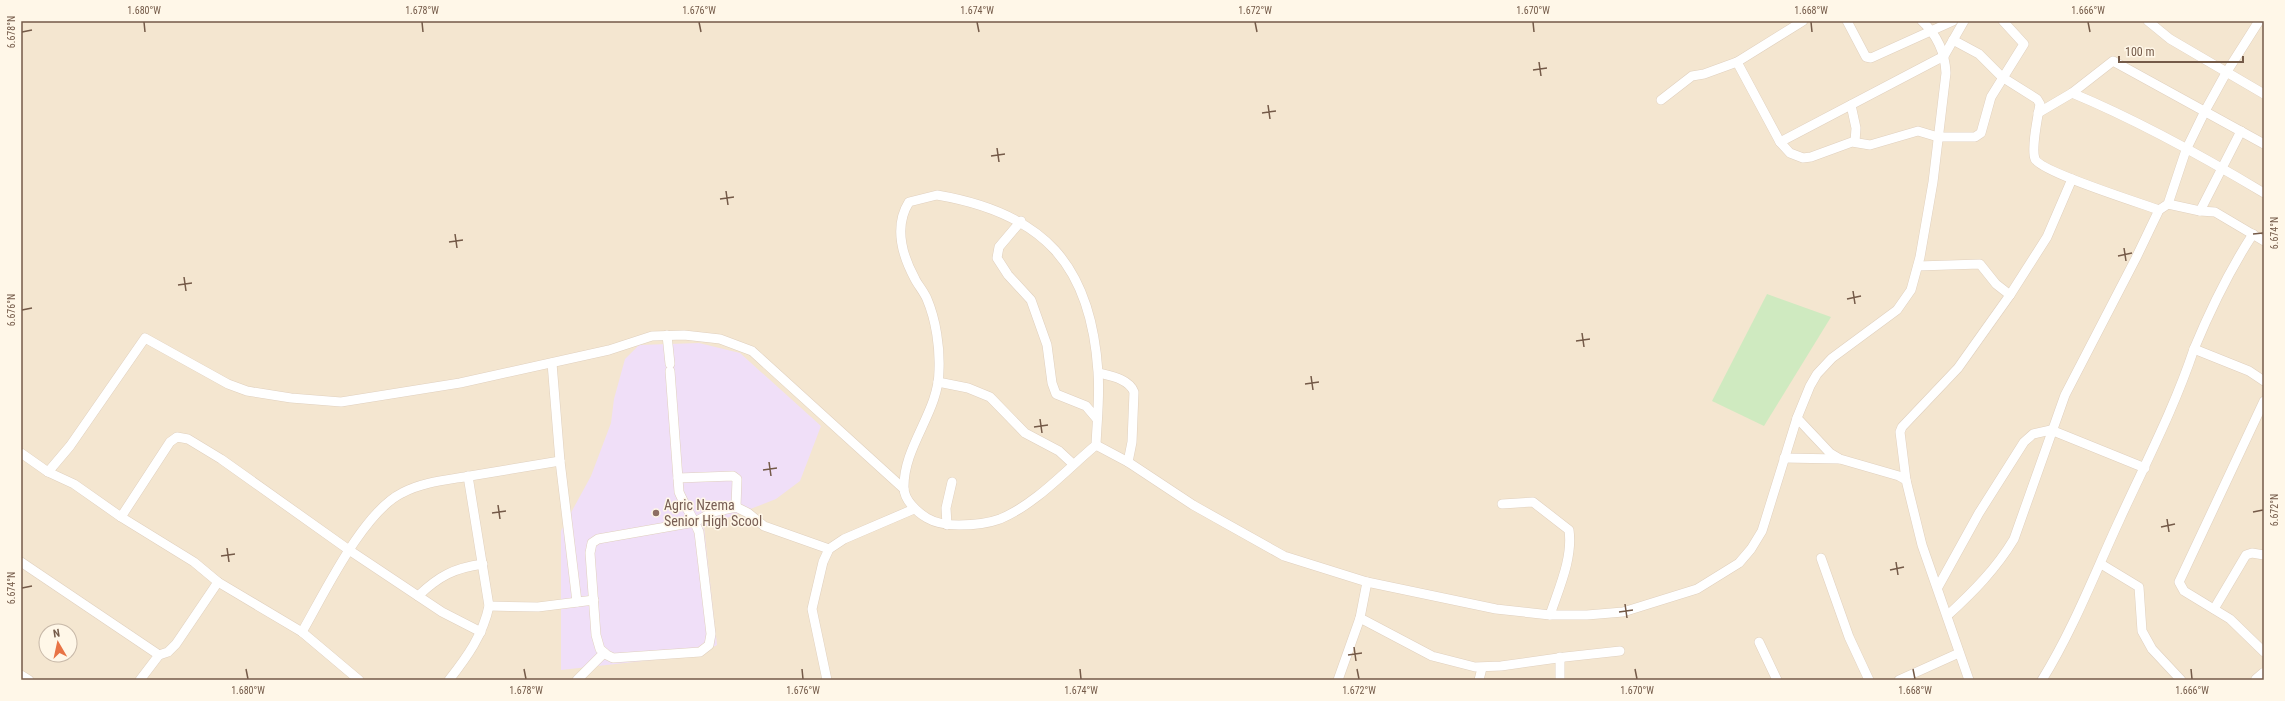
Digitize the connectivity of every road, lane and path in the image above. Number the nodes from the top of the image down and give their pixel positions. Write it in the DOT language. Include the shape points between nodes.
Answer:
graph roads {
  1 [pos="1803,21"];
  2 [pos="1848,21"];
  3 [pos="1922,21"];
  4 [pos="1952,21"];
  5 [pos="1964,21"];
  6 [pos="2003,21"];
  7 [pos="2148,21"];
  8 [pos="2259,21"];
  9 [pos="1933,31"];
  10 [pos="1953,40"];
  11 [pos="1944,56"];
  12 [pos="1736,62"];
  13 [pos="2226,73"];
  14 [pos="2002,77"];
  15 [pos="2072,93"];
  16 [pos="2264,94"];
  17 [pos="1661,100"];
  18 [pos="1851,105"];
  19 [pos="2205,111"];
  20 [pos="2038,113"];
  21 [pos="2241,131"];
  22 [pos="1938,137"];
  23 [pos="1780,142"];
  24 [pos="1855,142"];
  25 [pos="2264,144"];
  26 [pos="2186,150"];
  27 [pos="2222,168"];
  28 [pos="2072,180"];
  29 [pos="2264,193"];
  30 [pos="2168,204"];
  31 [pos="2159,210"];
  32 [pos="2200,211"];
  33 [pos="1021,221"];
  34 [pos="2253,234"];
  35 [pos="2264,241"];
  36 [pos="1918,266"];
  37 [pos="2010,295"];
  38 [pos="667,335"];
  39 [pos="2194,349"];
  40 [pos="552,363"];
  41 [pos="1098,374"];
  42 [pos="2264,381"];
  43 [pos="938,382"];
  44 [pos="2264,401"];
  45 [pos="1797,418"];
  46 [pos="1097,419"];
  47 [pos="2051,430"];
  48 [pos="1096,445"];
  49 [pos="21,453"];
  50 [pos="1784,458"];
  51 [pos="1840,459"];
  52 [pos="560,461"];
  53 [pos="1128,462"];
  54 [pos="1073,464"];
  55 [pos="2145,468"];
  56 [pos="48,472"];
  57 [pos="468,476"];
  58 [pos="678,478"];
  59 [pos="1906,480"];
  60 [pos="952,482"];
  61 [pos="904,489"];
  62 [pos="1502,504"];
  63 [pos="736,507"];
  64 [pos="914,509"];
  65 [pos="120,517"];
  66 [pos="695,522"];
  67 [pos="947,525"];
  68 [pos="829,549"];
  69 [pos="349,550"];
  70 [pos="2264,555"];
  71 [pos="1821,558"];
  72 [pos="21,562"];
  73 [pos="483,564"];
  74 [pos="2101,564"];
  75 [pos="218,582"];
  76 [pos="1367,582"];
  77 [pos="1938,587"];
  78 [pos="418,596"];
  79 [pos="594,600"];
  80 [pos="577,602"];
  81 [pos="489,606"];
  82 [pos="2214,609"];
  83 [pos="1550,615"];
  84 [pos="1948,615"];
  85 [pos="1360,618"];
  86 [pos="302,632"];
  87 [pos="481,632"];
  88 [pos="1759,642"];
  89 [pos="1620,651"];
  90 [pos="2264,652"];
  91 [pos="604,653"];
  92 [pos="1960,653"];
  93 [pos="159,655"];
  94 [pos="1560,658"];
  95 [pos="1482,668"];
  96 [pos="2264,674"];
  97 [pos="21,675"];
  98 [pos="29,680"];
  99 [pos="140,680"];
  100 [pos="359,680"];
  101 [pos="449,680"];
  102 [pos="577,680"];
  103 [pos="827,680"];
  104 [pos="1338,680"];
  105 [pos="1479,680"];
  106 [pos="1560,680"];
  107 [pos="1778,680"];
  108 [pos="1869,680"];
  109 [pos="1900,680"];
  110 [pos="1969,680"];
  111 [pos="2042,680"];
  112 [pos="2181,680"];
  113 [pos="2257,680"];
  1 -- 12 [label="street"];
  2 -- 9 [label="street" via="1868,58"];
  3 -- 9 [label="street"];
  4 -- 9 [label="street"];
  5 -- 10 [label="street"];
  6 -- 14 [label="street" via="2024,44"];
  7 -- 13 [label="street" via="2164,35"];
  8 -- 13 [label="street"];
  9 -- 11 [label="street"];
  10 -- 11 [label="street"];
  10 -- 14 [label="street" via="1979,54"];
  11 -- 18 [label="street"];
  11 -- 22 [label="street" via="1946,73"];
  12 -- 17 [label="street" via="1692,76"];
  12 -- 23 [label="street"];
  13 -- 16 [label="street"];
  13 -- 19 [label="street"];
  14 -- 20 [label="street" via="2036,98 2040,104"];
  14 -- 22 [label="street" via="1989,101 1981,133 1975,137"];
  15 -- 19 [label="street" via="2113,61"];
  15 -- 20 [label="street"];
  15 -- 26 [label="street"];
  18 -- 23 [label="street"];
  18 -- 24 [label="street" via="1856,128"];
  19 -- 21 [label="street"];
  19 -- 26 [label="street"];
  20 -- 28 [label="street" via="2035,158 2040,164"];
  21 -- 25 [label="street"];
  21 -- 27 [label="street"];
  22 -- 24 [label="street" via="1918,131 1870,145"];
  22 -- 36 [label="street" via="1934,182"];
  23 -- 24 [label="street" via="1790,153 1803,158"];
  26 -- 27 [label="street"];
  26 -- 30 [label="street"];
  27 -- 29 [label="street"];
  27 -- 32 [label="street"];
  28 -- 31 [label="street"];
  28 -- 37 [label="street" via="2047,237"];
  30 -- 31 [label="street"];
  30 -- 32 [label="street"];
  31 -- 47 [label="street" via="2065,395"];
  32 -- 34 [label="street" via="2215,212"];
  33 -- 41 [label="street" via="1049,244 1072,272 1092,321"];
  33 -- 43 [label="street" via="964,200 937,195 909,202 902,212 900,234 905,258 927,299 937,341"];
  33 -- 46 [label="street" via="999,247 997,258 1031,300 1047,345 1056,394 1086,406"];
  34 -- 35 [label="street"];
  34 -- 39 [label="street" via="2222,286"];
  36 -- 37 [label="street" via="1980,264 1996,284"];
  36 -- 45 [label="street" via="1905,301 1825,366 1810,386"];
  37 -- 59 [label="street" via="1958,368 1902,427 1900,432"];
  38 -- 40 [label="street" via="652,336 609,350"];
  38 -- 58 [label="street"];
  38 -- 61 [label="street" via="720,339 752,352"];
  39 -- 42 [label="street" via="2249,371"];
  39 -- 55 [label="street" via="2180,390"];
  40 -- 52 [label="street"];
  40 -- 56 [label="street" via="460,383 341,402 318,401 247,391 228,384 145,338 70,446"];
  41 -- 46 [label="street"];
  41 -- 53 [label="street" via="1113,377 1132,387 1134,392 1132,442"];
  43 -- 54 [label="street" via="968,388 990,397 1025,434 1058,451"];
  43 -- 61 [label="street" via="937,391 907,466"];
  44 -- 82 [label="street" via="2179,582 2184,591"];
  45 -- 50 [label="street"];
  45 -- 51 [label="street" via="1830,453"];
  46 -- 48 [label="street"];
  47 -- 55 [label="street"];
  47 -- 77 [label="street" via="2033,434 2024,442"];
  47 -- 84 [label="street" via="2014,539 1979,586"];
  48 -- 53 [label="street"];
  48 -- 54 [label="street"];
  49 -- 56 [label="street"];
  50 -- 51 [label="street"];
  50 -- 83 [label="street" via="1762,531 1739,564 1697,588 1623,612"];
  51 -- 59 [label="street"];
  52 -- 57 [label="street"];
  52 -- 80 [label="street"];
  53 -- 76 [label="street" via="1193,505 1284,556"];
  54 -- 67 [label="street" via="1031,500 1000,519 966,525"];
  55 -- 74 [label="street"];
  56 -- 65 [label="street" via="74,484"];
  57 -- 69 [label="street" via="402,493 380,510"];
  57 -- 73 [label="street"];
  58 -- 63 [label="street" via="733,476 737,479"];
  58 -- 66 [label="street" via="679,492 685,509"];
  59 -- 77 [label="street" via="1922,545"];
  60 -- 67 [label="street" via="946,508"];
  61 -- 64 [label="street"];
  62 -- 83 [label="street" via="1533,502 1569,530 1569,548"];
  63 -- 66 [label="street" via="713,512"];
  63 -- 68 [label="street" via="748,512 764,526"];
  64 -- 67 [label="street" via="927,518"];
  64 -- 68 [label="street" via="844,539"];
  65 -- 69 [label="street" via="170,442 174,438 183,437 221,459"];
  65 -- 75 [label="street" via="194,562"];
  66 -- 79 [label="street" via="617,535 592,543 590,553"];
  66 -- 91 [label="street" via="699,532 711,634 709,645 700,652 680,654 613,658"];
  68 -- 103 [label="street" via="823,562 812,609"];
  69 -- 78 [label="street"];
  69 -- 86 [label="street"];
  70 -- 82 [label="street" via="2246,555"];
  71 -- 108 [label="street" via="1849,637"];
  72 -- 93 [label="street"];
  73 -- 78 [label="street" via="458,568 432,583"];
  73 -- 81 [label="street"];
  74 -- 111 [label="street" via="2066,638"];
  74 -- 112 [label="street" via="2139,587 2142,631 2152,649"];
  75 -- 86 [label="street"];
  75 -- 93 [label="street" via="176,644 168,652"];
  76 -- 83 [label="street" via="1496,610"];
  76 -- 85 [label="street"];
  77 -- 84 [label="street"];
  78 -- 87 [label="street"];
  79 -- 80 [label="street"];
  79 -- 91 [label="street" via="596,635 600,649"];
  80 -- 81 [label="street" via="538,607"];
  81 -- 87 [label="street"];
  82 -- 90 [label="street" via="2241,628"];
  84 -- 92 [label="street"];
  85 -- 95 [label="street" via="1432,656"];
  85 -- 104 [label="street"];
  86 -- 100 [label="street"];
  87 -- 101 [label="street"];
  88 -- 107 [label="street"];
  89 -- 94 [label="street"];
  91 -- 102 [label="street"];
  92 -- 109 [label="street"];
  92 -- 110 [label="street"];
  93 -- 99 [label="street"];
  94 -- 95 [label="street"];
  94 -- 106 [label="street"];
  95 -- 105 [label="street"];
  96 -- 113 [label="street"];
  97 -- 98 [label="street"];
}
